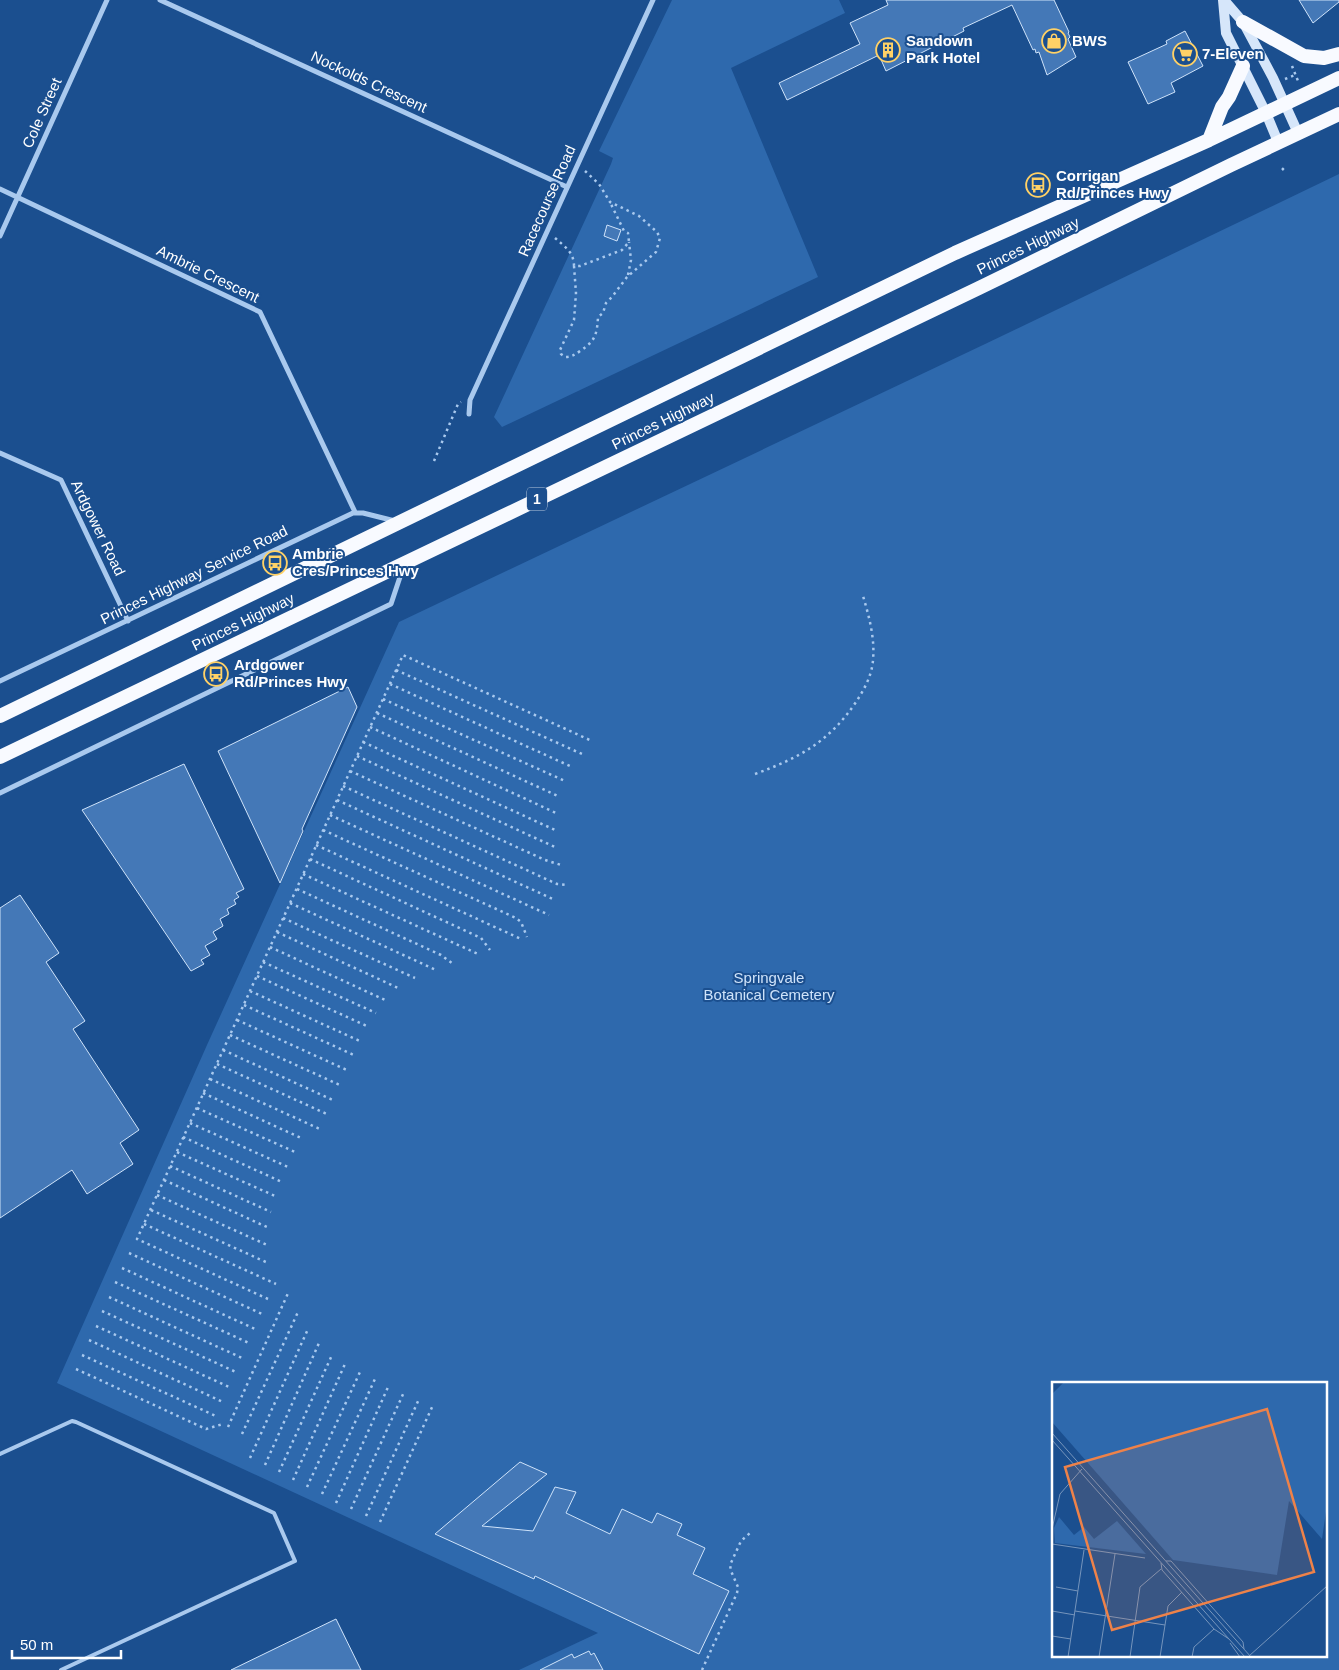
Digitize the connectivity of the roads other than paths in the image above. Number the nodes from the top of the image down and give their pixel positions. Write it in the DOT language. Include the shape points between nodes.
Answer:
graph roads {
  1 [pos="107,0"];
  2 [pos="160,0"];
  3 [pos="653,0"];
  4 [pos="1223,0"];
  5 [pos="1243,22"];
  6 [pos="1339,54"];
  7 [pos="1243,66"];
  8 [pos="1339,78"];
  9 [pos="1285,104"];
  10 [pos="1266,113"];
  11 [pos="1339,114"];
  12 [pos="1298,133"];
  13 [pos="1209,140"];
  14 [pos="1278,142"];
  15 [pos="567,187"];
  16 [pos="0,189"];
  17 [pos="18,197"];
  18 [pos="0,236"];
  19 [pos="469,414"];
  20 [pos="0,453"];
  21 [pos="356,512"];
  22 [pos="402,523"];
  23 [pos="405,562"];
  24 [pos="128,620"];
  25 [pos="0,681"];
  26 [pos="0,716"];
  27 [pos="0,756"];
  28 [pos="0,793"];
  29 [pos="0,1454"];
  30 [pos="61,1670"];
  1 -- 17 [label="street, Cole Street"];
  2 -- 15 [label="street, Nockolds Crescent"];
  3 -- 15 [label="street, Racecourse Road"];
  4 -- 5 [label="main road"];
  4 -- 7 [label="main road" via="1226,33"];
  5 -- 6 [label="highway" via="1304,56 1324,58"];
  5 -- 9 [label="main road"];
  7 -- 10 [label="main road"];
  7 -- 13 [label="highway"];
  8 -- 9 [label="highway, Princes Highway"];
  9 -- 10 [label="highway, Princes Highway"];
  9 -- 12 [label="main road"];
  10 -- 13 [label="highway, Princes Highway"];
  10 -- 14 [label="main road"];
  11 -- 12 [label="highway, Princes Highway / 1"];
  12 -- 14 [label="highway, Princes Highway / 1"];
  13 -- 22 [label="highway, Princes Highway" via="955,253"];
  14 -- 23 [label="highway, Princes Highway / 1"];
  15 -- 19 [label="street, Racecourse Road" via="470,400"];
  16 -- 17 [label="street, Ambrie Crescent"];
  17 -- 18 [label="street, Cole Street"];
  17 -- 21 [label="street, Ambrie Crescent" via="260,312"];
  20 -- 24 [label="street, Ardgower Road" via="60,480"];
  21 -- 22 [label="street"];
  21 -- 24 [label="street, Princes Highway Service Road"];
  22 -- 26 [label="highway, Princes Highway"];
  23 -- 27 [label="highway, Princes Highway / 1"];
  23 -- 28 [label="street" via="391,604"];
  24 -- 25 [label="street, Princes Highway Service Road"];
  29 -- 30 [label="lane" via="76,1422 274,1513 295,1561"];
}
